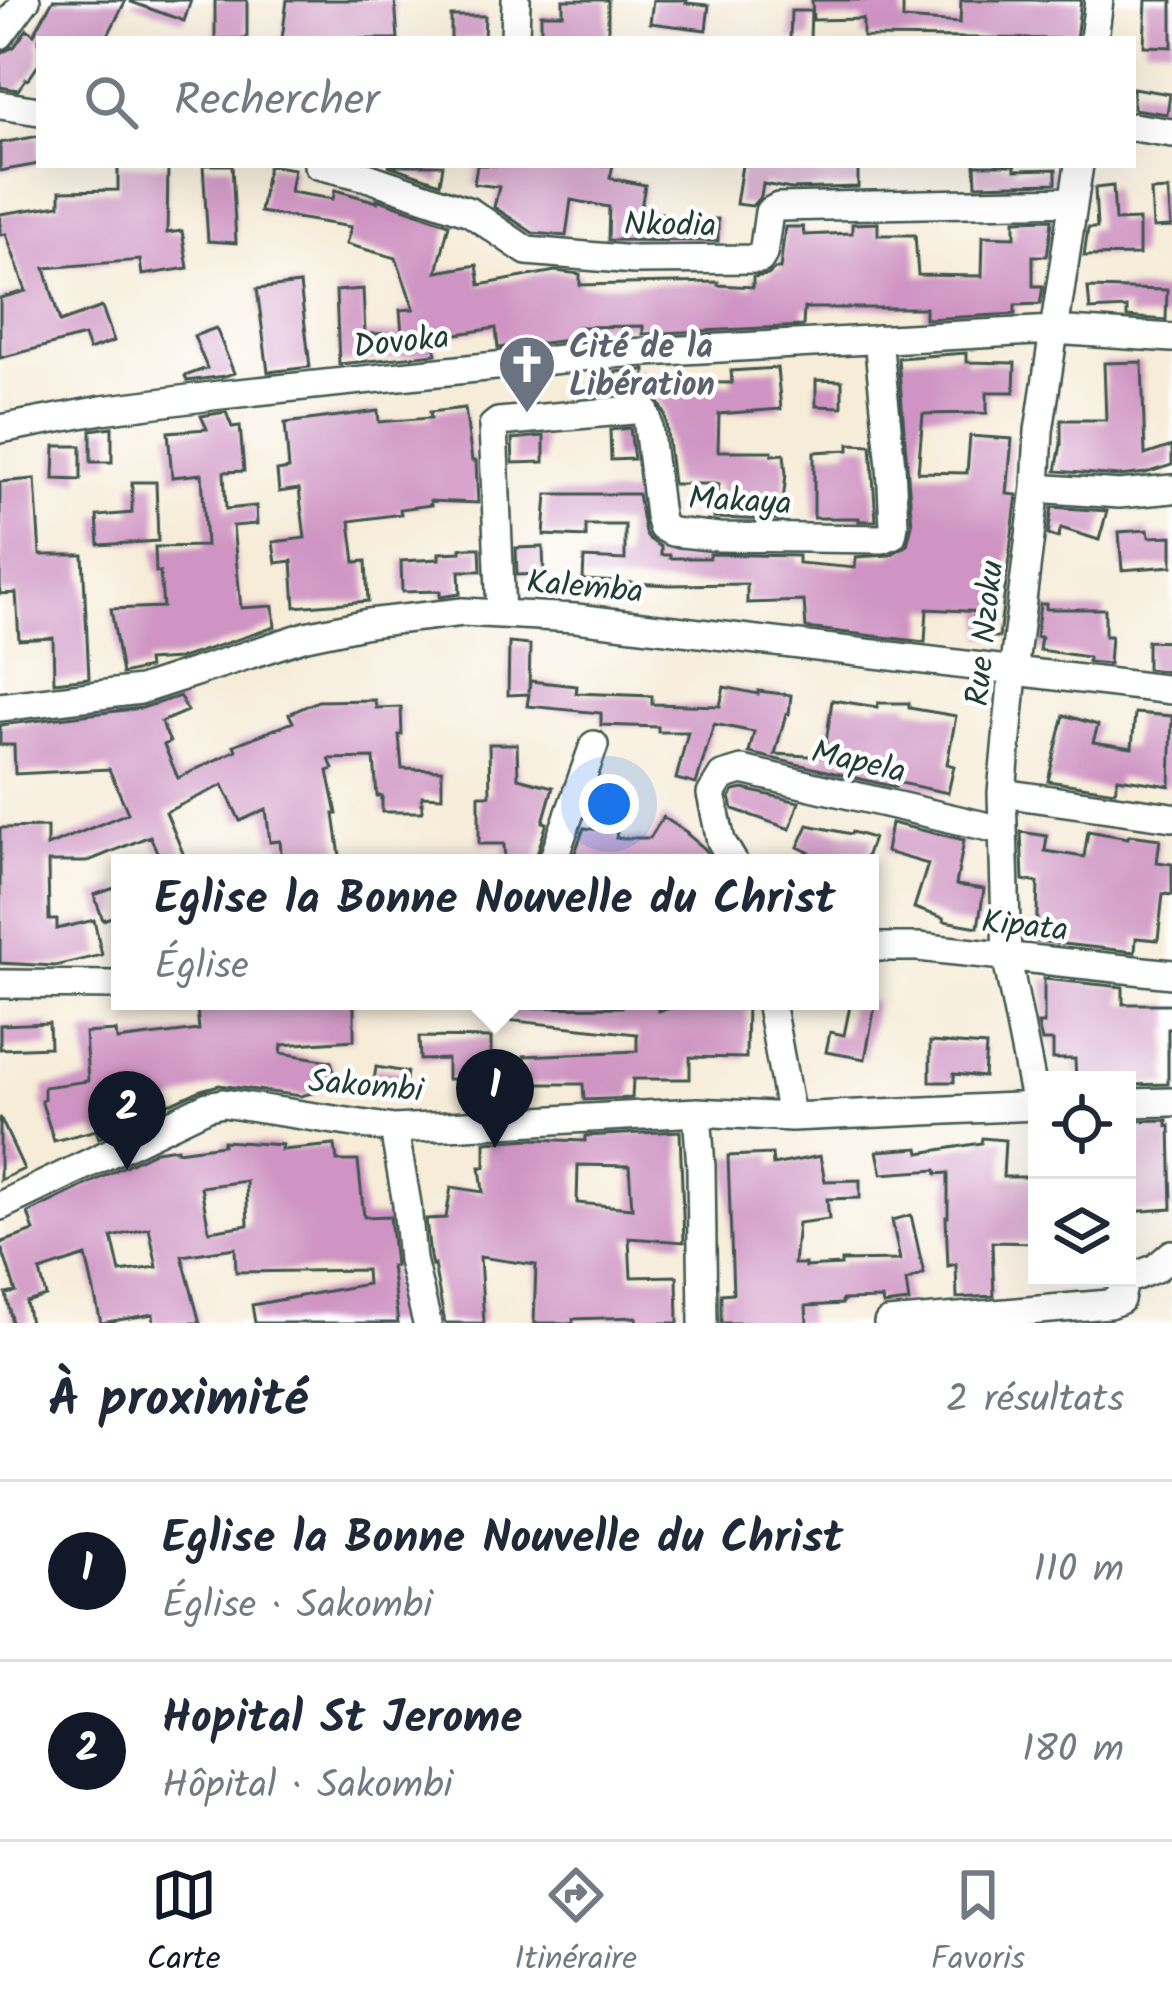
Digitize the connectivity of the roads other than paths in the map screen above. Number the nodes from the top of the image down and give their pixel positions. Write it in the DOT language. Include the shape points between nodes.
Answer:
graph roads {
  1 [pos="26,0"];
  2 [pos="516,0"];
  3 [pos="1099,0"];
  4 [pos="0,35"];
  5 [pos="515,36"];
  6 [pos="1094,36"];
  7 [pos="0,105"];
  8 [pos="36,111"];
  9 [pos="1136,128"];
  10 [pos="1172,133"];
  11 [pos="330,168"];
  12 [pos="1078,168"];
  13 [pos="1072,201"];
  14 [pos="1054,330"];
  15 [pos="1172,338"];
  16 [pos="878,339"];
  17 [pos="0,429"];
  18 [pos="1036,488"];
  19 [pos="1172,489"];
  20 [pos="501,614"];
  21 [pos="1013,673"];
  22 [pos="1172,691"];
  23 [pos="0,707"];
  24 [pos="594,745"];
  25 [pos="1002,793"];
  26 [pos="1172,817"];
  27 [pos="1002,830"];
  28 [pos="555,854"];
  29 [pos="729,854"];
  30 [pos="879,947"];
  31 [pos="1007,959"];
  32 [pos="1172,974"];
  33 [pos="0,984"];
  34 [pos="111,985"];
  35 [pos="772,1010"];
  36 [pos="1029,1071"];
  37 [pos="1172,1102"];
  38 [pos="1136,1103"];
  39 [pos="1028,1108"];
  40 [pos="697,1112"];
  41 [pos="791,1118"];
  42 [pos="394,1129"];
  43 [pos="0,1206"];
  44 [pos="1172,1254"];
  45 [pos="1136,1279"];
  46 [pos="1121,1287"];
  47 [pos="427,1323"];
  48 [pos="703,1323"];
  49 [pos="888,1323"];
  1 -- 4 [label="street"];
  2 -- 5 [label="street"];
  3 -- 6 [label="street"];
  7 -- 8 [label="street"];
  9 -- 10 [label="street"];
  11 -- 13 [label="street, Nkodia" via="470,212 526,251 634,260 760,259 769,212 778,208"];
  12 -- 13 [label="street, Rue Nzoku"];
  13 -- 14 [label="street, Rue Nzoku"];
  14 -- 15 [label="street, Dovoka"];
  14 -- 16 [label="street, Dovoka"];
  14 -- 18 [label="street, Rue Nzoku"];
  16 -- 17 [label="street, Dovoka" via="609,354 220,395"];
  16 -- 20 [label="street, Makaya" via="892,535 672,532 662,527 644,409 498,422"];
  18 -- 19 [label="street"];
  18 -- 21 [label="street, Rue Nzoku"];
  20 -- 21 [label="street, Kalemba"];
  20 -- 23 [label="street, Kalemba" via="368,623 159,686"];
  21 -- 22 [label="street, Kalemba"];
  21 -- 25 [label="street, Rue Nzoku"];
  24 -- 28 [label="street"];
  25 -- 26 [label="street"];
  25 -- 27 [label="street, Rue Nzoku"];
  27 -- 29 [label="street, Mapela" via="742,770 722,776 711,794"];
  27 -- 31 [label="street, Rue Nzoku"];
  30 -- 31 [label="street, Kipata"];
  31 -- 32 [label="street, Kipata"];
  31 -- 36 [label="street, Rue Nzoku"];
  33 -- 34 [label="street"];
  35 -- 41 [label="street"];
  37 -- 38 [label="street"];
  39 -- 41 [label="street, Sakombi"];
  40 -- 41 [label="street, Sakombi"];
  40 -- 42 [label="street, Sakombi"];
  40 -- 48 [label="street"];
  42 -- 43 [label="street, Sakombi" via="216,1104"];
  42 -- 47 [label="street"];
  44 -- 45 [label="street"];
  46 -- 49 [label="street" via="1109,1304"];
}
